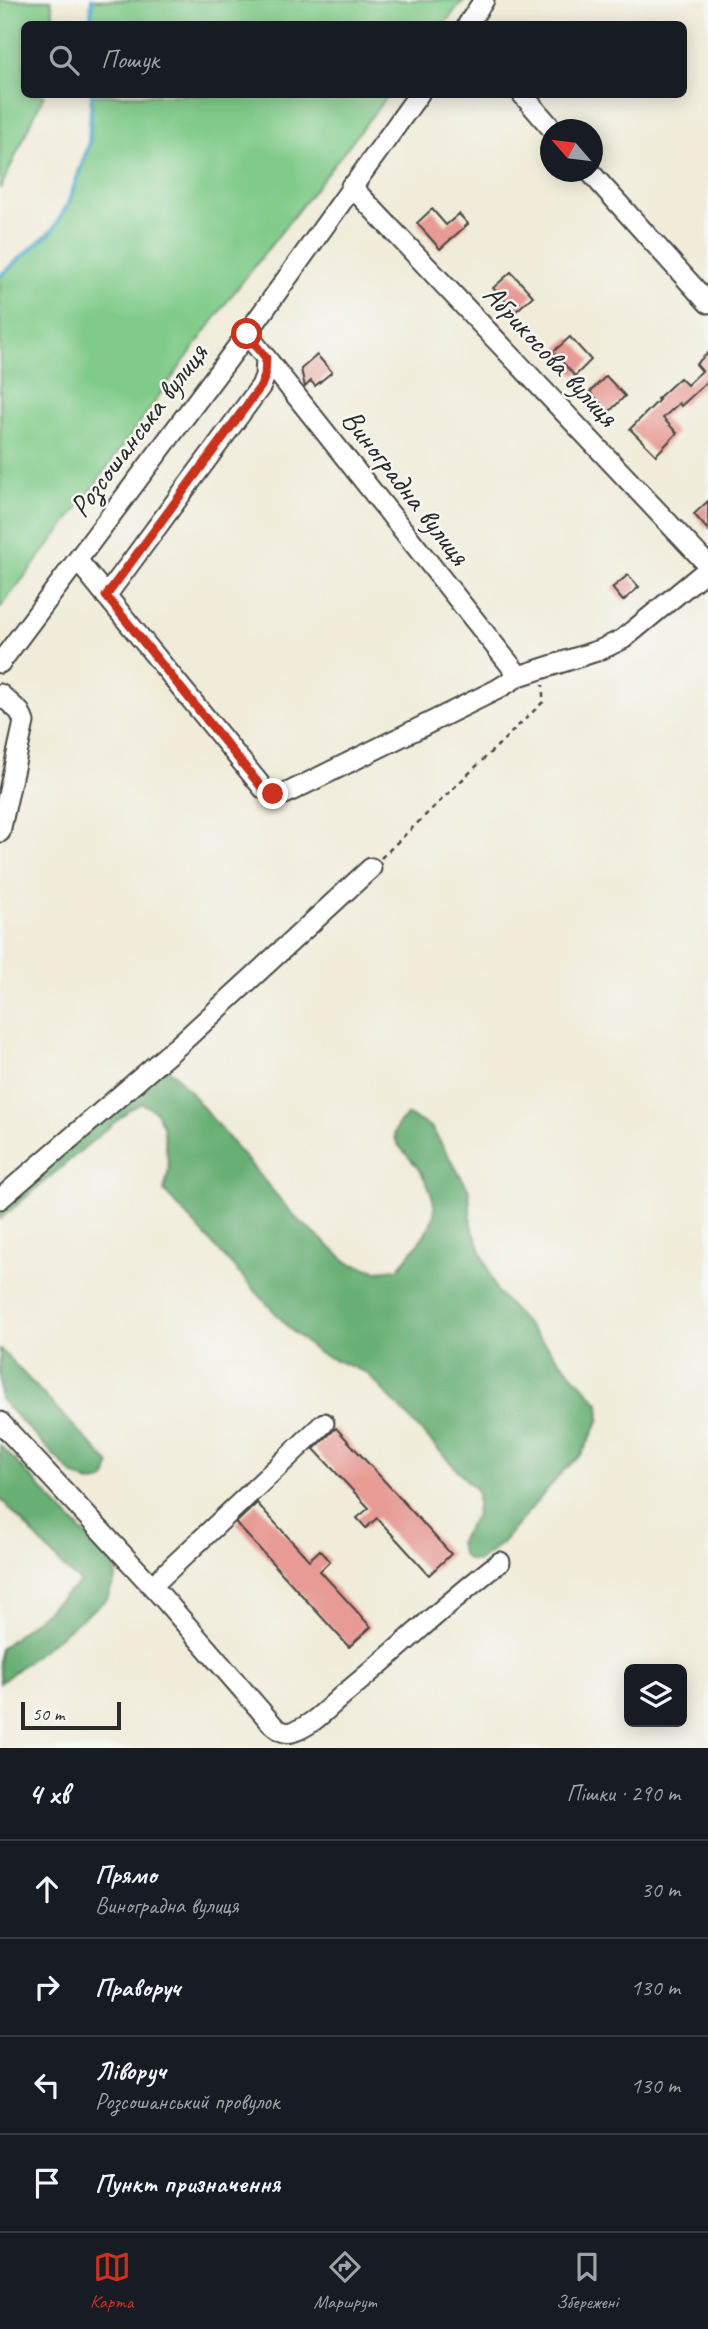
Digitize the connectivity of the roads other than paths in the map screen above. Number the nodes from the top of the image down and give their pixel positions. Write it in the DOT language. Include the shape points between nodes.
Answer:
graph roads {
  1 [pos="484,0"];
  2 [pos="470,21"];
  3 [pos="416,98"];
  4 [pos="525,98"];
  5 [pos="544,119"];
  6 [pos="599,182"];
  7 [pos="351,186"];
  8 [pos="708,302"];
  9 [pos="247,334"];
  10 [pos="266,358"];
  11 [pos="78,561"];
  12 [pos="708,567"];
  13 [pos="106,596"];
  14 [pos="0,663"];
  15 [pos="519,676"];
  16 [pos="0,694"];
  17 [pos="0,832"];
  18 [pos="371,868"];
  19 [pos="0,1199"];
  20 [pos="0,1422"];
  21 [pos="324,1423"];
  22 [pos="500,1562"];
  23 [pos="152,1586"];
  1 -- 2 [label="street"];
  3 -- 7 [label="street, Розсошанська вулиця"];
  4 -- 5 [label="street"];
  6 -- 8 [label="street"];
  7 -- 9 [label="street, Розсошанська вулиця"];
  7 -- 12 [label="street, Абрикосова вулиця"];
  9 -- 10 [label="street, Виноградна вулиця"];
  9 -- 11 [label="street, Розсошанська вулиця"];
  10 -- 13 [label="street" via="261,386"];
  10 -- 15 [label="street, Виноградна вулиця"];
  11 -- 13 [label="street"];
  11 -- 14 [label="street, Розсошанська вулиця"];
  12 -- 15 [label="street" via="623,639"];
  13 -- 15 [label="street" via="263,789 273,794 285,794"];
  16 -- 17 [label="street" via="24,722"];
  18 -- 19 [label="street" via="180,1044"];
  20 -- 23 [label="street"];
  21 -- 23 [label="street"];
  22 -- 23 [label="street" via="319,1715 292,1732 273,1725"];
}
